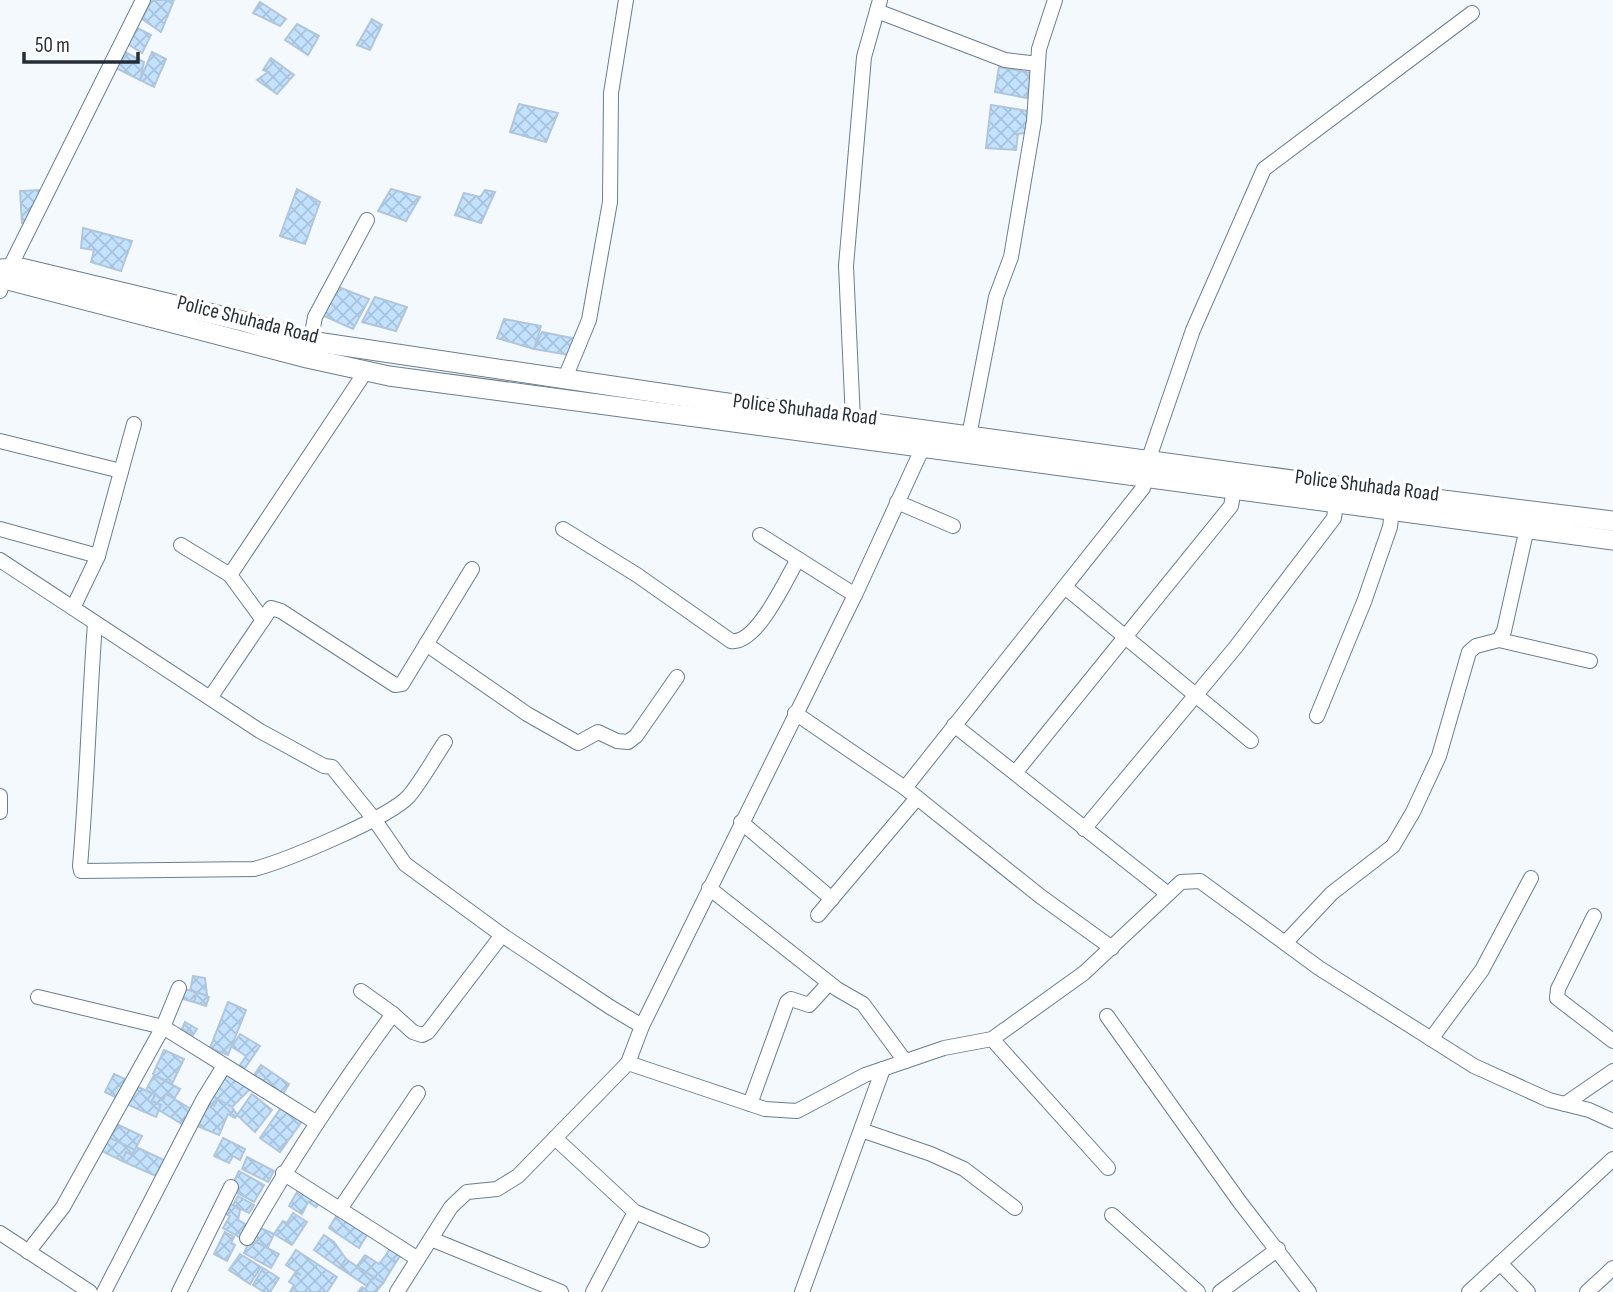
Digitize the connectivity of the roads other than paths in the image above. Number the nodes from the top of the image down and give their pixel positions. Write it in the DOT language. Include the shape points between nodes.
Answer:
graph roads {
  1 [pos="143,0"];
  2 [pos="626,0"];
  3 [pos="1055,0"];
  4 [pos="878,5"];
  5 [pos="1472,13"];
  6 [pos="1038,64"];
  7 [pos="367,220"];
  8 [pos="3,277"];
  9 [pos="309,350"];
  10 [pos="366,371"];
  11 [pos="565,378"];
  12 [pos="719,411"];
  13 [pos="853,420"];
  14 [pos="134,424"];
  15 [pos="969,436"];
  16 [pos="0,441"];
  17 [pos="923,447"];
  18 [pos="1121,465"];
  19 [pos="1147,469"];
  20 [pos="121,471"];
  21 [pos="1234,490"];
  22 [pos="897,502"];
  23 [pos="1336,504"];
  24 [pos="1391,511"];
  25 [pos="1613,521"];
  26 [pos="953,526"];
  27 [pos="1527,528"];
  28 [pos="0,529"];
  29 [pos="564,529"];
  30 [pos="760,535"];
  31 [pos="1613,540"];
  32 [pos="181,545"];
  33 [pos="99,556"];
  34 [pos="798,559"];
  35 [pos="0,560"];
  36 [pos="472,569"];
  37 [pos="230,575"];
  38 [pos="1065,587"];
  39 [pos="855,595"];
  40 [pos="73,608"];
  41 [pos="263,620"];
  42 [pos="95,623"];
  43 [pos="1126,637"];
  44 [pos="1499,640"];
  45 [pos="426,644"];
  46 [pos="1590,661"];
  47 [pos="677,677"];
  48 [pos="1195,696"];
  49 [pos="210,698"];
  50 [pos="795,713"];
  51 [pos="1317,716"];
  52 [pos="954,725"];
  53 [pos="1251,741"];
  54 [pos="445,742"];
  55 [pos="1015,774"];
  56 [pos="905,788"];
  57 [pos="0,796"];
  58 [pos="917,798"];
  59 [pos="0,805"];
  60 [pos="0,812"];
  61 [pos="374,819"];
  62 [pos="741,822"];
  63 [pos="1084,829"];
  64 [pos="1531,878"];
  65 [pos="709,888"];
  66 [pos="1168,894"];
  67 [pos="832,899"];
  68 [pos="818,915"];
  69 [pos="1594,916"];
  70 [pos="502,935"];
  71 [pos="1285,943"];
  72 [pos="1112,948"];
  73 [pos="829,982"];
  74 [pos="180,988"];
  75 [pos="361,991"];
  76 [pos="38,996"];
  77 [pos="393,1014"];
  78 [pos="1107,1016"];
  79 [pos="642,1026"];
  80 [pos="163,1027"];
  81 [pos="992,1039"];
  82 [pos="1431,1039"];
  83 [pos="1613,1041"];
  84 [pos="905,1062"];
  85 [pos="628,1063"];
  86 [pos="224,1066"];
  87 [pos="883,1069"];
  88 [pos="1613,1072"];
  89 [pos="418,1093"];
  90 [pos="750,1104"];
  91 [pos="1565,1104"];
  92 [pos="1613,1121"];
  93 [pos="317,1123"];
  94 [pos="860,1130"];
  95 [pos="555,1138"];
  96 [pos="1613,1159"];
  97 [pos="1108,1168"];
  98 [pos="283,1173"];
  99 [pos="232,1187"];
  100 [pos="1014,1208"];
  101 [pos="340,1209"];
  102 [pos="635,1212"];
  103 [pos="1112,1215"];
  104 [pos="0,1233"];
  105 [pos="247,1238"];
  106 [pos="431,1239"];
  107 [pos="702,1240"];
  108 [pos="1278,1250"];
  109 [pos="28,1252"];
  110 [pos="418,1259"];
  111 [pos="1500,1263"];
  112 [pos="1613,1268"];
  113 [pos="90,1292"];
  114 [pos="104,1292"];
  115 [pos="179,1292"];
  116 [pos="397,1292"];
  117 [pos="562,1292"];
  118 [pos="593,1292"];
  119 [pos="802,1292"];
  120 [pos="1198,1292"];
  121 [pos="1220,1292"];
  122 [pos="1309,1292"];
  123 [pos="1468,1292"];
  124 [pos="1528,1292"];
  125 [pos="1587,1292"];
  1 -- 8 [label="street"];
  2 -- 11 [label="street" via="611,93 610,202 589,320"];
  3 -- 6 [label="street"];
  4 -- 6 [label="street" via="1005,60"];
  4 -- 13 [label="street" via="864,57 846,266"];
  5 -- 19 [label="street" via="1264,169 1193,330"];
  6 -- 15 [label="street" via="1034,121 1011,257 996,297"];
  7 -- 9 [label="street" via="315,317"];
  8 -- 9 [label="main road, Police Shuhada Road" via="242,321"];
  9 -- 10 [label="main road, Police Shuhada Road"];
  9 -- 11 [label="main road, Police Shuhada Road"];
  10 -- 12 [label="main road, Police Shuhada Road"];
  10 -- 37 [label="street"];
  11 -- 12 [label="main road, Police Shuhada Road"];
  12 -- 13 [label="main road, Police Shuhada Road"];
  12 -- 17 [label="main road, Police Shuhada Road"];
  13 -- 15 [label="main road, Police Shuhada Road"];
  14 -- 20 [label="street"];
  15 -- 18 [label="main road, Police Shuhada Road"];
  16 -- 20 [label="street"];
  17 -- 18 [label="main road, Police Shuhada Road"];
  17 -- 22 [label="street"];
  18 -- 19 [label="main road, Police Shuhada Road"];
  19 -- 21 [label="main road, Police Shuhada Road"];
  19 -- 25 [label="main road, Police Shuhada Road"];
  19 -- 38 [label="street" via="1143,488"];
  20 -- 33 [label="street"];
  21 -- 23 [label="main road, Police Shuhada Road"];
  21 -- 43 [label="street" via="1231,506"];
  22 -- 26 [label="street"];
  22 -- 39 [label="street"];
  23 -- 24 [label="main road, Police Shuhada Road"];
  23 -- 48 [label="street" via="1334,518"];
  24 -- 27 [label="main road, Police Shuhada Road"];
  24 -- 51 [label="street" via="1390,527 1364,602"];
  27 -- 31 [label="main road, Police Shuhada Road"];
  27 -- 44 [label="street"];
  28 -- 33 [label="street"];
  29 -- 34 [label="street" via="738,642 761,622"];
  30 -- 34 [label="street"];
  32 -- 37 [label="street"];
  33 -- 40 [label="street"];
  34 -- 39 [label="street"];
  35 -- 40 [label="street"];
  36 -- 45 [label="street"];
  37 -- 41 [label="street"];
  38 -- 43 [label="street"];
  38 -- 52 [label="street"];
  39 -- 50 [label="street"];
  40 -- 42 [label="street"];
  41 -- 45 [label="street" via="271,608 281,611 396,685 402,684"];
  41 -- 49 [label="street"];
  42 -- 49 [label="street"];
  42 -- 61 [label="street" via="81,870 254,869"];
  43 -- 48 [label="street"];
  43 -- 55 [label="street"];
  44 -- 46 [label="street"];
  44 -- 71 [label="street" via="1469,652 1439,756 1393,846 1332,893"];
  45 -- 47 [label="street" via="578,743 598,733 628,742"];
  48 -- 53 [label="street"];
  48 -- 63 [label="street"];
  49 -- 61 [label="street" via="261,731 324,766 332,766"];
  50 -- 56 [label="street"];
  50 -- 62 [label="street"];
  52 -- 55 [label="street"];
  52 -- 56 [label="street"];
  54 -- 61 [label="street" via="407,798"];
  55 -- 63 [label="street"];
  56 -- 58 [label="street"];
  57 -- 59 [label="street"];
  58 -- 67 [label="street"];
  58 -- 72 [label="street"];
  59 -- 60 [label="street"];
  61 -- 70 [label="street" via="405,864"];
  62 -- 65 [label="street"];
  62 -- 67 [label="street"];
  63 -- 66 [label="street"];
  64 -- 82 [label="street" via="1482,970"];
  65 -- 73 [label="street"];
  65 -- 79 [label="street"];
  66 -- 71 [label="street" via="1181,882 1200,881"];
  66 -- 72 [label="street"];
  67 -- 68 [label="street"];
  69 -- 83 [label="street" via="1557,998"];
  70 -- 77 [label="street" via="428,1032 414,1032"];
  70 -- 79 [label="street"];
  71 -- 82 [label="street"];
  72 -- 81 [label="street"];
  73 -- 84 [label="street" via="863,1004"];
  73 -- 90 [label="street" via="809,1005 797,999 787,1002"];
  74 -- 80 [label="street"];
  75 -- 77 [label="street"];
  76 -- 80 [label="street"];
  77 -- 93 [label="street"];
  78 -- 108 [label="street"];
  79 -- 85 [label="street"];
  80 -- 86 [label="street"];
  80 -- 109 [label="street" via="64,1207"];
  81 -- 84 [label="street" via="944,1048"];
  81 -- 97 [label="street"];
  82 -- 91 [label="street" via="1474,1066"];
  84 -- 87 [label="street"];
  85 -- 90 [label="street"];
  85 -- 95 [label="street"];
  86 -- 93 [label="street"];
  86 -- 114 [label="street"];
  87 -- 90 [label="street" via="797,1111"];
  87 -- 94 [label="street"];
  88 -- 91 [label="street"];
  89 -- 101 [label="street"];
  91 -- 92 [label="street"];
  93 -- 98 [label="street"];
  94 -- 100 [label="street" via="964,1169"];
  94 -- 119 [label="street"];
  95 -- 102 [label="street"];
  95 -- 106 [label="street" via="518,1176 497,1189 467,1192 451,1207"];
  96 -- 111 [label="street"];
  98 -- 101 [label="street"];
  98 -- 105 [label="street"];
  99 -- 115 [label="street"];
  101 -- 110 [label="street"];
  102 -- 107 [label="street"];
  102 -- 118 [label="street"];
  103 -- 120 [label="street"];
  104 -- 109 [label="street"];
  106 -- 110 [label="street"];
  106 -- 117 [label="street"];
  108 -- 121 [label="street"];
  108 -- 122 [label="street"];
  109 -- 113 [label="street"];
  110 -- 116 [label="street"];
  111 -- 123 [label="street"];
  111 -- 124 [label="street"];
  112 -- 125 [label="street"];
}
